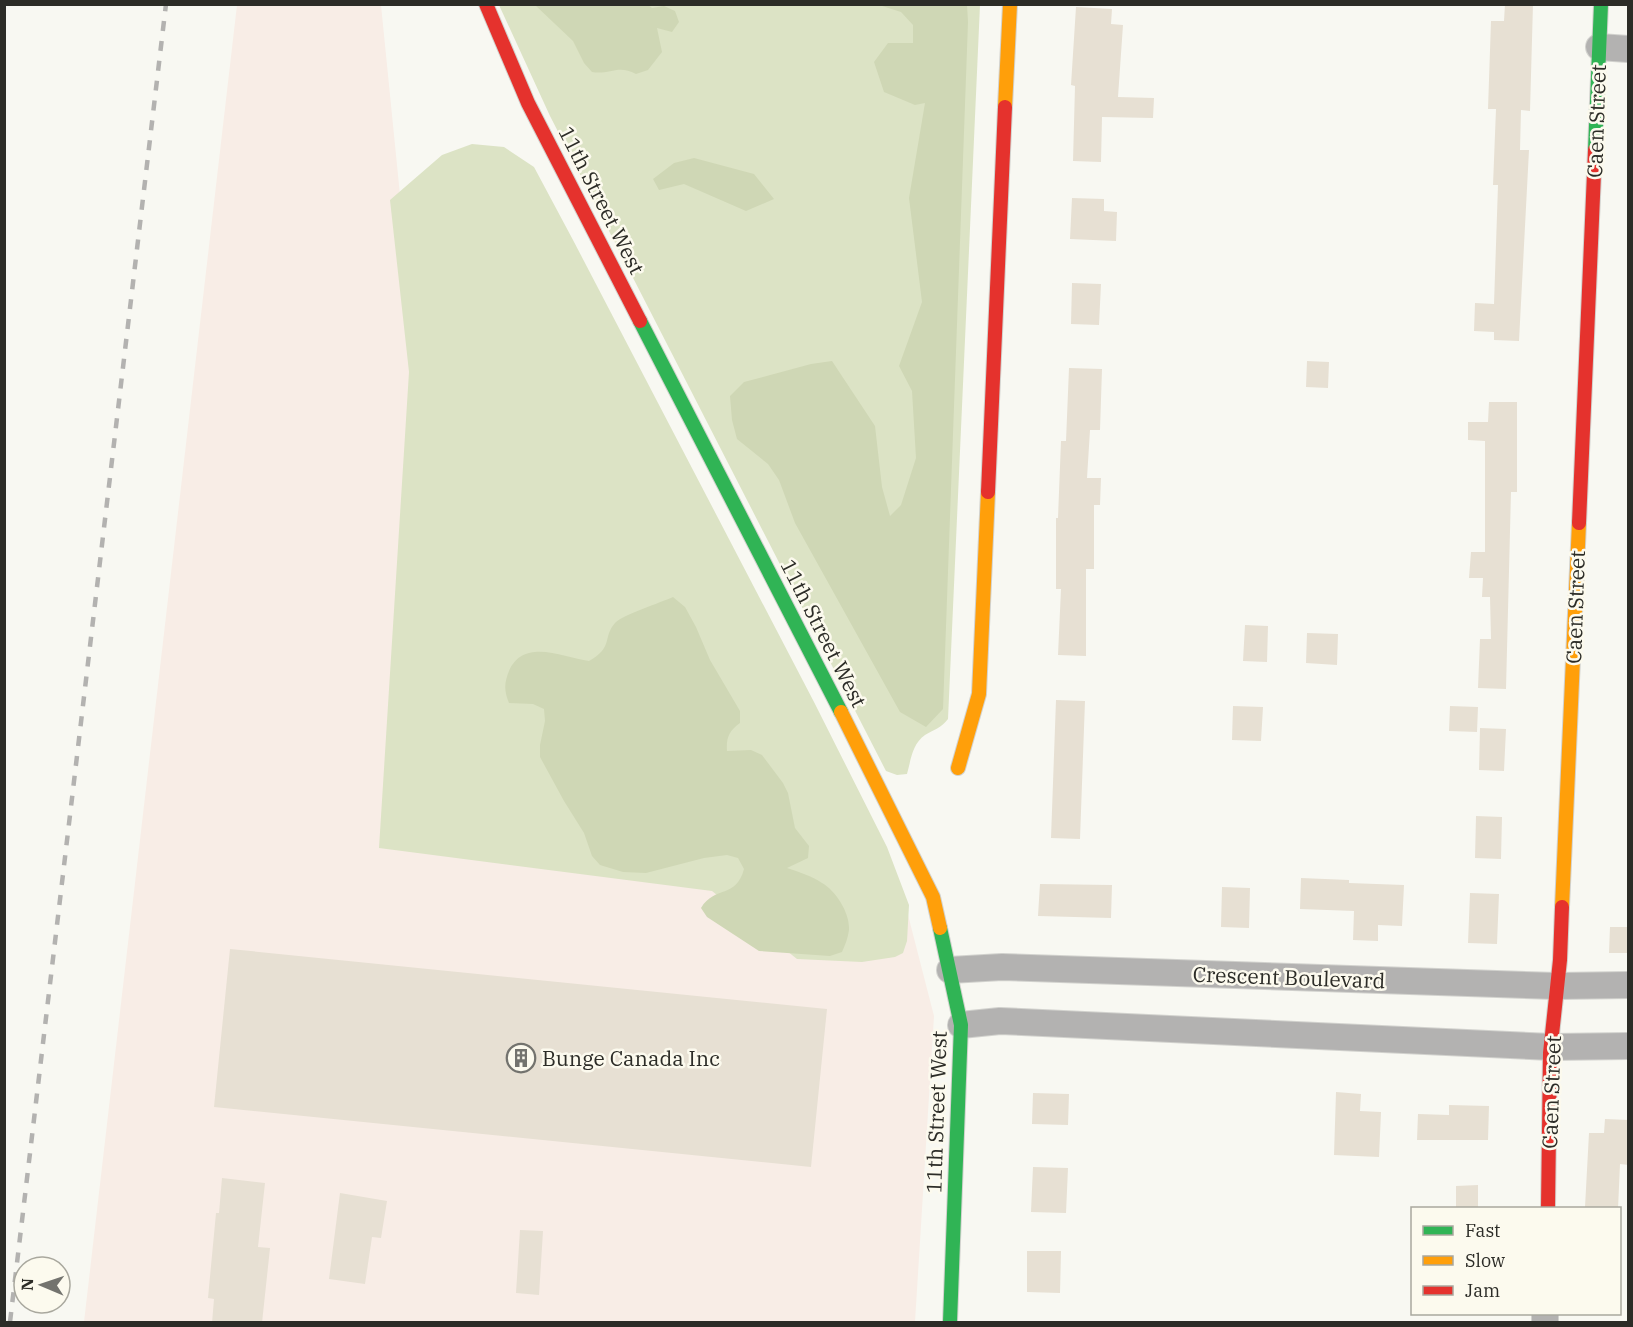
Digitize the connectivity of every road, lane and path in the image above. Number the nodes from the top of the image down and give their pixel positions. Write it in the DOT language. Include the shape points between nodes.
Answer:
graph roads {
  1 [pos="486,4"];
  2 [pos="1010,4"];
  3 [pos="1601,4"];
  4 [pos="1599,47"];
  5 [pos="1629,49"];
  6 [pos="958,768"];
  7 [pos="950,970"];
  8 [pos="1629,985"];
  9 [pos="1556,986"];
  10 [pos="961,1025"];
  11 [pos="1629,1046"];
  12 [pos="1551,1047"];
  13 [pos="1548,1207"];
  14 [pos="950,1323"];
  1 -- 7 [label="street, 11th Street West" via="528,103 908,842 933,897"];
  2 -- 6 [label="street" via="979,694"];
  3 -- 4 [label="street, Caen Street"];
  4 -- 5 [label="street"];
  4 -- 9 [label="street, Caen Street" via="1561,948"];
  7 -- 9 [label="street, Crescent Boulevard" via="1002,967"];
  7 -- 10 [label="street, 11th Street West"];
  8 -- 9 [label="street, Crescent Boulevard"];
  9 -- 12 [label="street, Caen Street"];
  10 -- 12 [label="street" via="1000,1021"];
  10 -- 14 [label="street, 11th Street West"];
  11 -- 12 [label="street"];
  12 -- 13 [label="street, Caen Street"];
}
